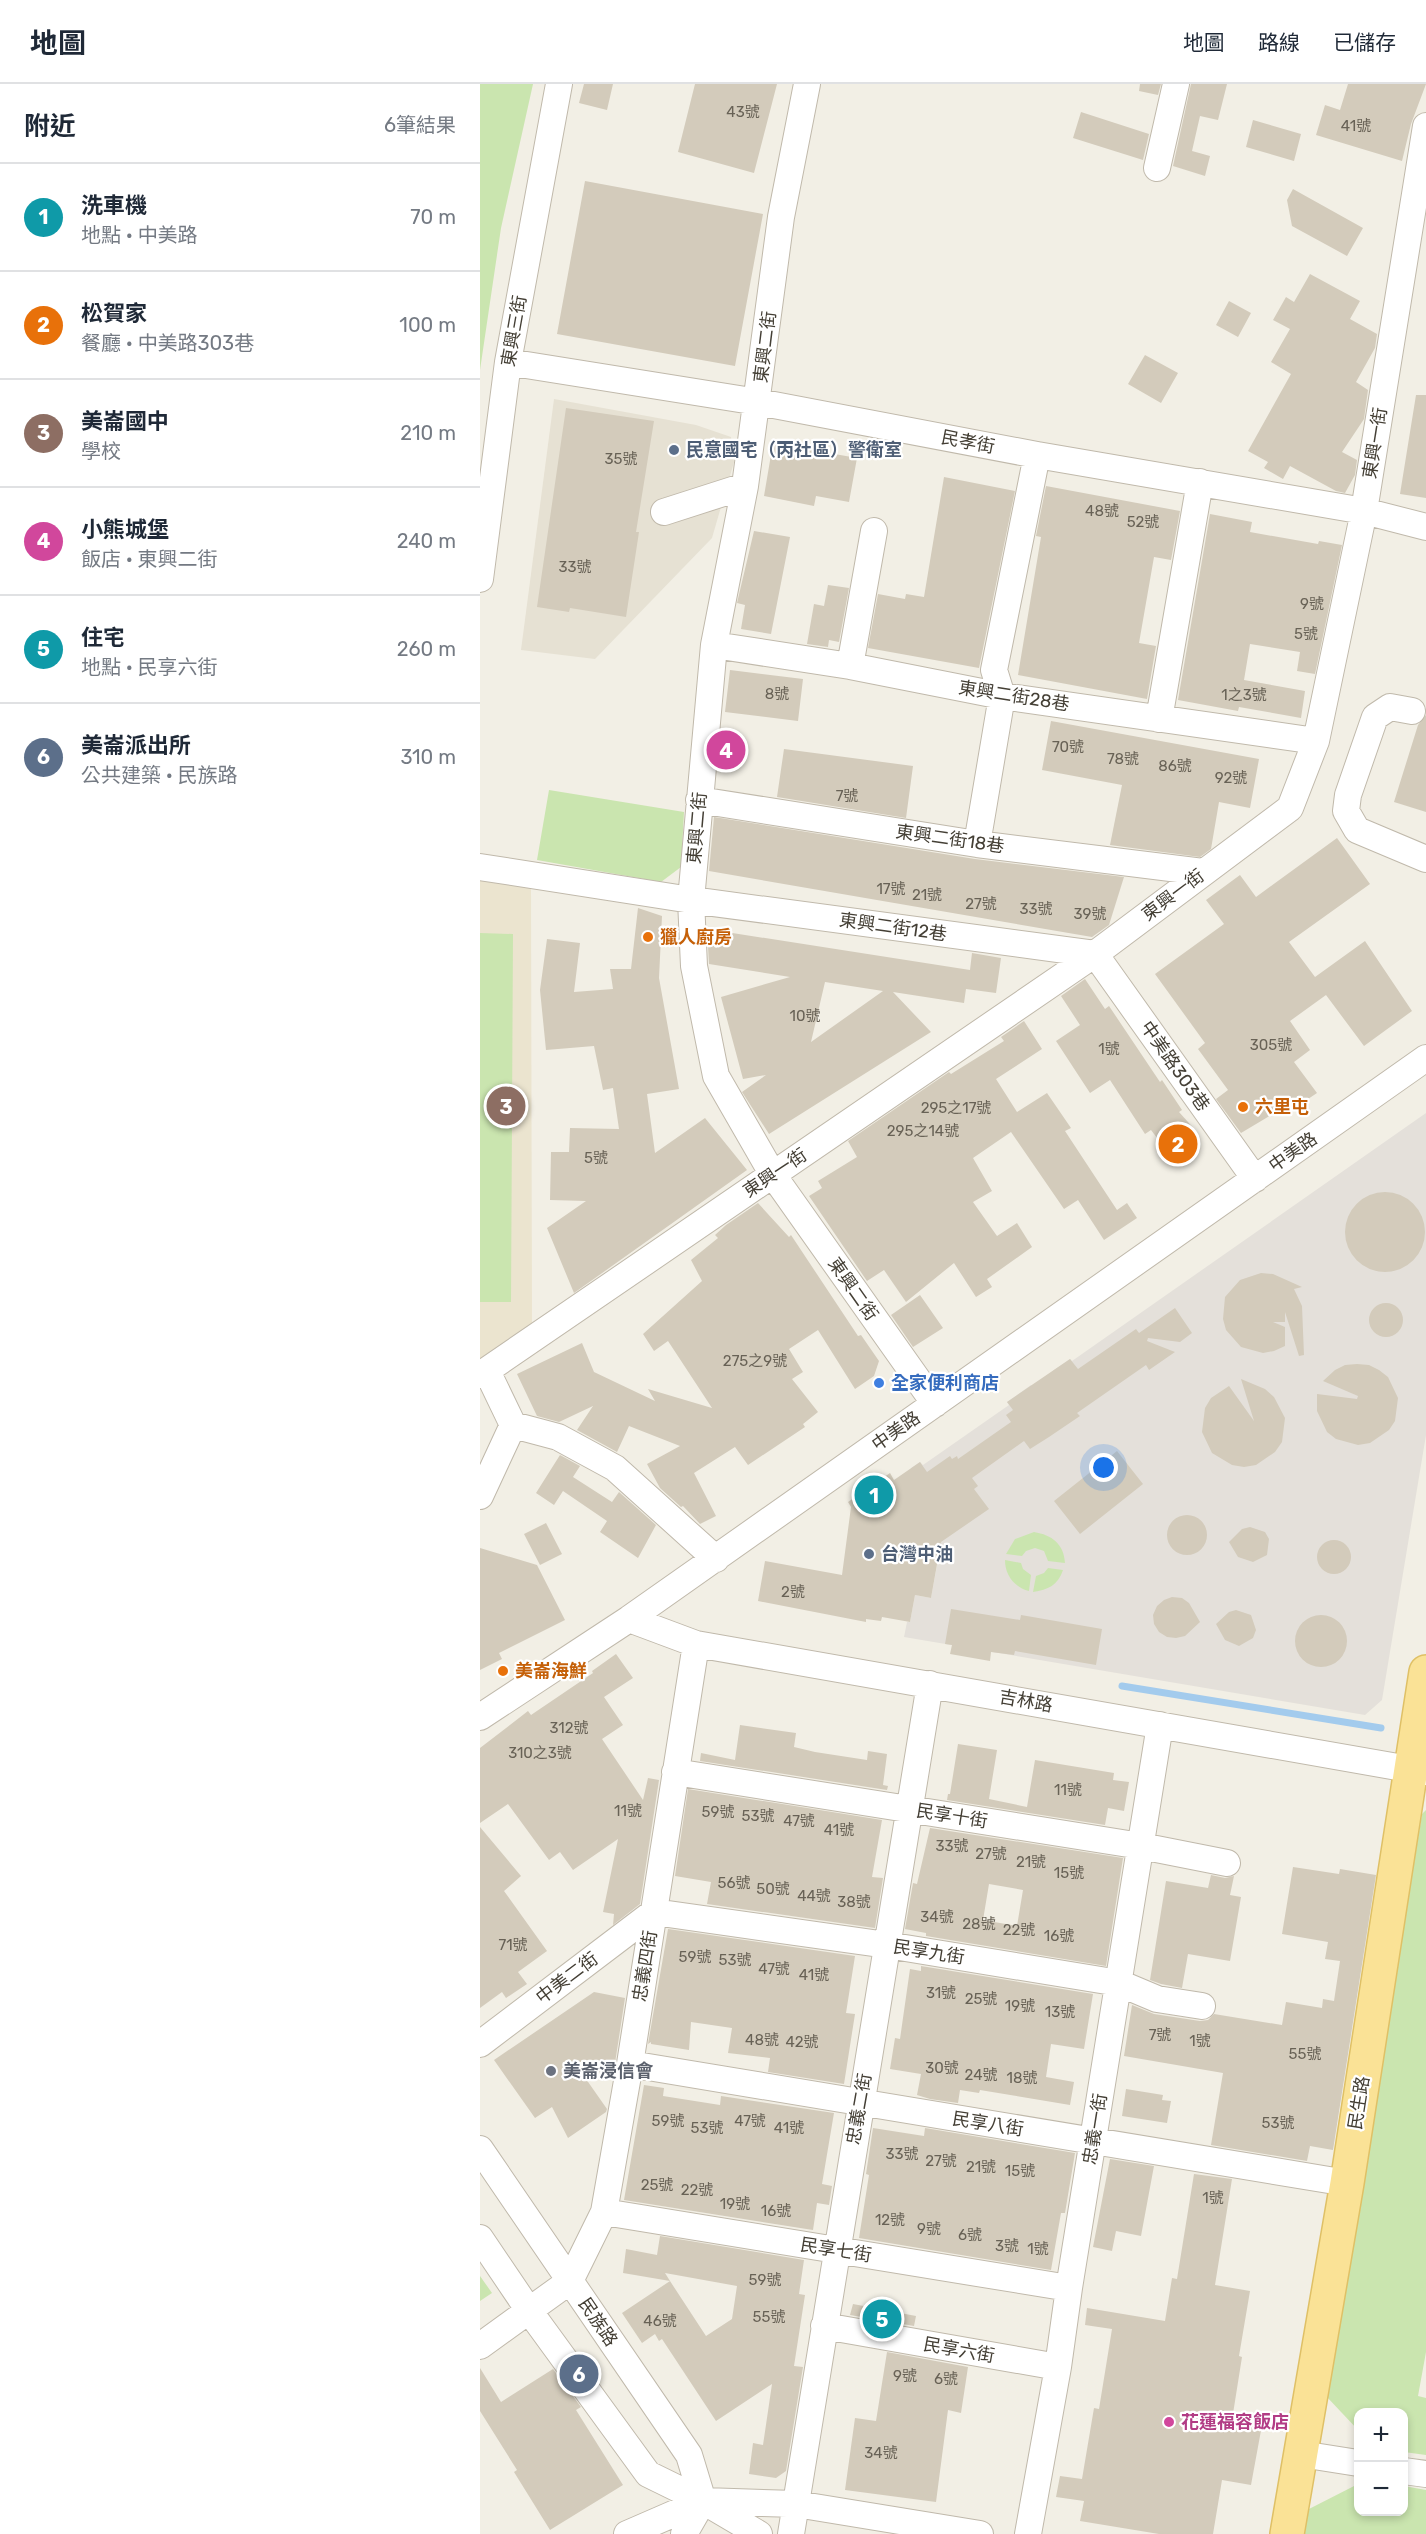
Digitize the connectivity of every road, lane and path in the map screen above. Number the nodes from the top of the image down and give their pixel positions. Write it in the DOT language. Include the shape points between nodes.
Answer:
graph roads {
  1 [pos="559,84"];
  2 [pos="807,84"];
  3 [pos="1176,84"];
  4 [pos="1426,126"];
  5 [pos="1157,168"];
  6 [pos="508,362"];
  7 [pos="758,402"];
  8 [pos="1037,455"];
  9 [pos="1200,482"];
  10 [pos="745,486"];
  11 [pos="1364,511"];
  12 [pos="664,512"];
  13 [pos="1426,527"];
  14 [pos="874,531"];
  15 [pos="480,579"];
  16 [pos="714,645"];
  17 [pos="850,666"];
  18 [pos="1002,696"];
  19 [pos="1412,711"];
  20 [pos="1160,719"];
  21 [pos="1316,741"];
  22 [pos="699,800"];
  23 [pos="977,844"];
  24 [pos="1426,859"];
  25 [pos="480,867"];
  26 [pos="1203,872"];
  27 [pos="691,900"];
  28 [pos="1095,954"];
  29 [pos="1426,1058"];
  30 [pos="773,1175"];
  31 [pos="1255,1179"];
  32 [pos="483,1373"];
  33 [pos="935,1404"];
  34 [pos="513,1425"];
  35 [pos="480,1496"];
  36 [pos="716,1559"];
  37 [pos="629,1619"];
  38 [pos="696,1644"];
  39 [pos="1426,1672"];
  40 [pos="930,1684"];
  41 [pos="480,1717"];
  42 [pos="1160,1725"];
  43 [pos="1418,1771"];
  44 [pos="675,1772"];
  45 [pos="910,1810"];
  46 [pos="1141,1846"];
  47 [pos="1227,1863"];
  48 [pos="654,1912"];
  49 [pos="887,1945"];
  50 [pos="1119,1983"];
  51 [pos="1202,2006"];
  52 [pos="480,2044"];
  53 [pos="630,2064"];
  54 [pos="860,2102"];
  55 [pos="1093,2141"];
  56 [pos="480,2149"];
  57 [pos="1347,2183"];
  58 [pos="604,2212"];
  59 [pos="480,2238"];
  60 [pos="836,2250"];
  61 [pos="570,2281"];
  62 [pos="1069,2288"];
  63 [pos="530,2312"];
  64 [pos="824,2326"];
  65 [pos="480,2346"];
  66 [pos="1058,2367"];
  67 [pos="1301,2454"];
  68 [pos="1354,2462"];
  69 [pos="1408,2472"];
  70 [pos="1426,2475"];
  71 [pos="703,2501"];
  72 [pos="796,2504"];
  73 [pos="627,2534"];
  74 [pos="684,2534"];
  75 [pos="759,2534"];
  76 [pos="790,2534"];
  77 [pos="980,2534"];
  78 [pos="1028,2534"];
  79 [pos="1287,2534"];
  1 -- 6 [label="street, 東興三街"];
  2 -- 7 [label="street, 東興二街" via="781,216"];
  3 -- 5 [label="street"];
  4 -- 11 [label="street, 東興一街"];
  6 -- 7 [label="street, 民孝街"];
  6 -- 15 [label="street, 東興三街"];
  7 -- 8 [label="street, 民孝街"];
  7 -- 10 [label="street, 東興二街"];
  8 -- 9 [label="street, 民孝街"];
  8 -- 18 [label="street" via="994,670"];
  9 -- 11 [label="street, 民孝街"];
  9 -- 20 [label="street"];
  10 -- 12 [label="street"];
  10 -- 16 [label="street, 東興二街"];
  11 -- 13 [label="street, 民孝街"];
  11 -- 21 [label="street, 東興一街"];
  14 -- 17 [label="street"];
  16 -- 17 [label="street, 東興二街28巷"];
  16 -- 22 [label="street, 東興二街"];
  17 -- 18 [label="street, 東興二街28巷"];
  18 -- 20 [label="street, 東興二街28巷"];
  18 -- 23 [label="street"];
  19 -- 24 [label="street" via="1390,707 1375,717 1346,811 1357,830"];
  20 -- 21 [label="street, 東興二街28巷"];
  21 -- 26 [label="street, 東興一街" via="1290,808"];
  22 -- 23 [label="street, 東興二街18巷"];
  22 -- 27 [label="street, 東興二街"];
  23 -- 26 [label="street, 東興二街18巷"];
  25 -- 27 [label="street, 東興二街12巷"];
  26 -- 28 [label="street, 東興一街"];
  27 -- 28 [label="street, 東興二街12巷"];
  27 -- 30 [label="street, 東興二街" via="694,966 716,1077"];
  28 -- 30 [label="street, 東興一街"];
  28 -- 31 [label="street, 中美路303巷"];
  29 -- 31 [label="street, 中美路"];
  30 -- 32 [label="street, 東興一街"];
  30 -- 33 [label="street, 東興二街"];
  31 -- 33 [label="street, 中美路"];
  32 -- 34 [label="street"];
  33 -- 36 [label="street, 中美路"];
  34 -- 35 [label="street"];
  34 -- 36 [label="street" via="558,1437 615,1468"];
  36 -- 37 [label="street, 中美路"];
  37 -- 38 [label="street, 吉林路"];
  37 -- 41 [label="street, 中美路"];
  38 -- 40 [label="street, 吉林路"];
  38 -- 44 [label="street, 忠義四街"];
  39 -- 43 [label="main road, 民生路"];
  40 -- 42 [label="street, 吉林路"];
  40 -- 45 [label="street, 忠義二街"];
  42 -- 43 [label="street, 吉林路"];
  42 -- 46 [label="street, 忠義一街"];
  43 -- 57 [label="main road, 民生路"];
  44 -- 45 [label="street, 民享十街"];
  44 -- 48 [label="street, 忠義四街"];
  45 -- 46 [label="street, 民享十街"];
  45 -- 49 [label="street, 忠義二街"];
  46 -- 47 [label="street, 民享十街"];
  46 -- 50 [label="street, 忠義一街"];
  48 -- 49 [label="street, 民享九街"];
  48 -- 52 [label="street, 中美二街"];
  48 -- 53 [label="street, 忠義四街"];
  49 -- 50 [label="street, 民享九街"];
  49 -- 54 [label="street, 忠義二街"];
  50 -- 51 [label="street, 民享九街" via="1156,1999"];
  50 -- 55 [label="street, 忠義一街"];
  53 -- 54 [label="street, 民享八街"];
  53 -- 58 [label="street, 忠義四街"];
  54 -- 55 [label="street, 民享八街"];
  54 -- 60 [label="street, 忠義二街"];
  55 -- 57 [label="street, 民享八街"];
  55 -- 62 [label="street, 忠義一街"];
  56 -- 61 [label="street, 民族路"];
  57 -- 67 [label="main road, 民生路"];
  58 -- 60 [label="street, 民享七街"];
  58 -- 61 [label="street, 忠義四街"];
  59 -- 63 [label="street"];
  60 -- 62 [label="street, 民享七街"];
  60 -- 64 [label="street, 忠義二街"];
  61 -- 63 [label="street"];
  61 -- 71 [label="street, 民族路" via="690,2455"];
  62 -- 66 [label="street, 忠義一街"];
  63 -- 65 [label="street"];
  63 -- 71 [label="street" via="648,2474"];
  64 -- 66 [label="street, 民享六街"];
  64 -- 72 [label="street, 忠義二街"];
  66 -- 78 [label="street, 忠義一街"];
  67 -- 68 [label="street"];
  67 -- 79 [label="main road, 民生路"];
  69 -- 70 [label="street"];
  71 -- 72 [label="street"];
  71 -- 73 [label="street"];
  71 -- 74 [label="street"];
  71 -- 75 [label="street"];
  72 -- 76 [label="street, 忠義二街"];
  72 -- 77 [label="street"];
}
